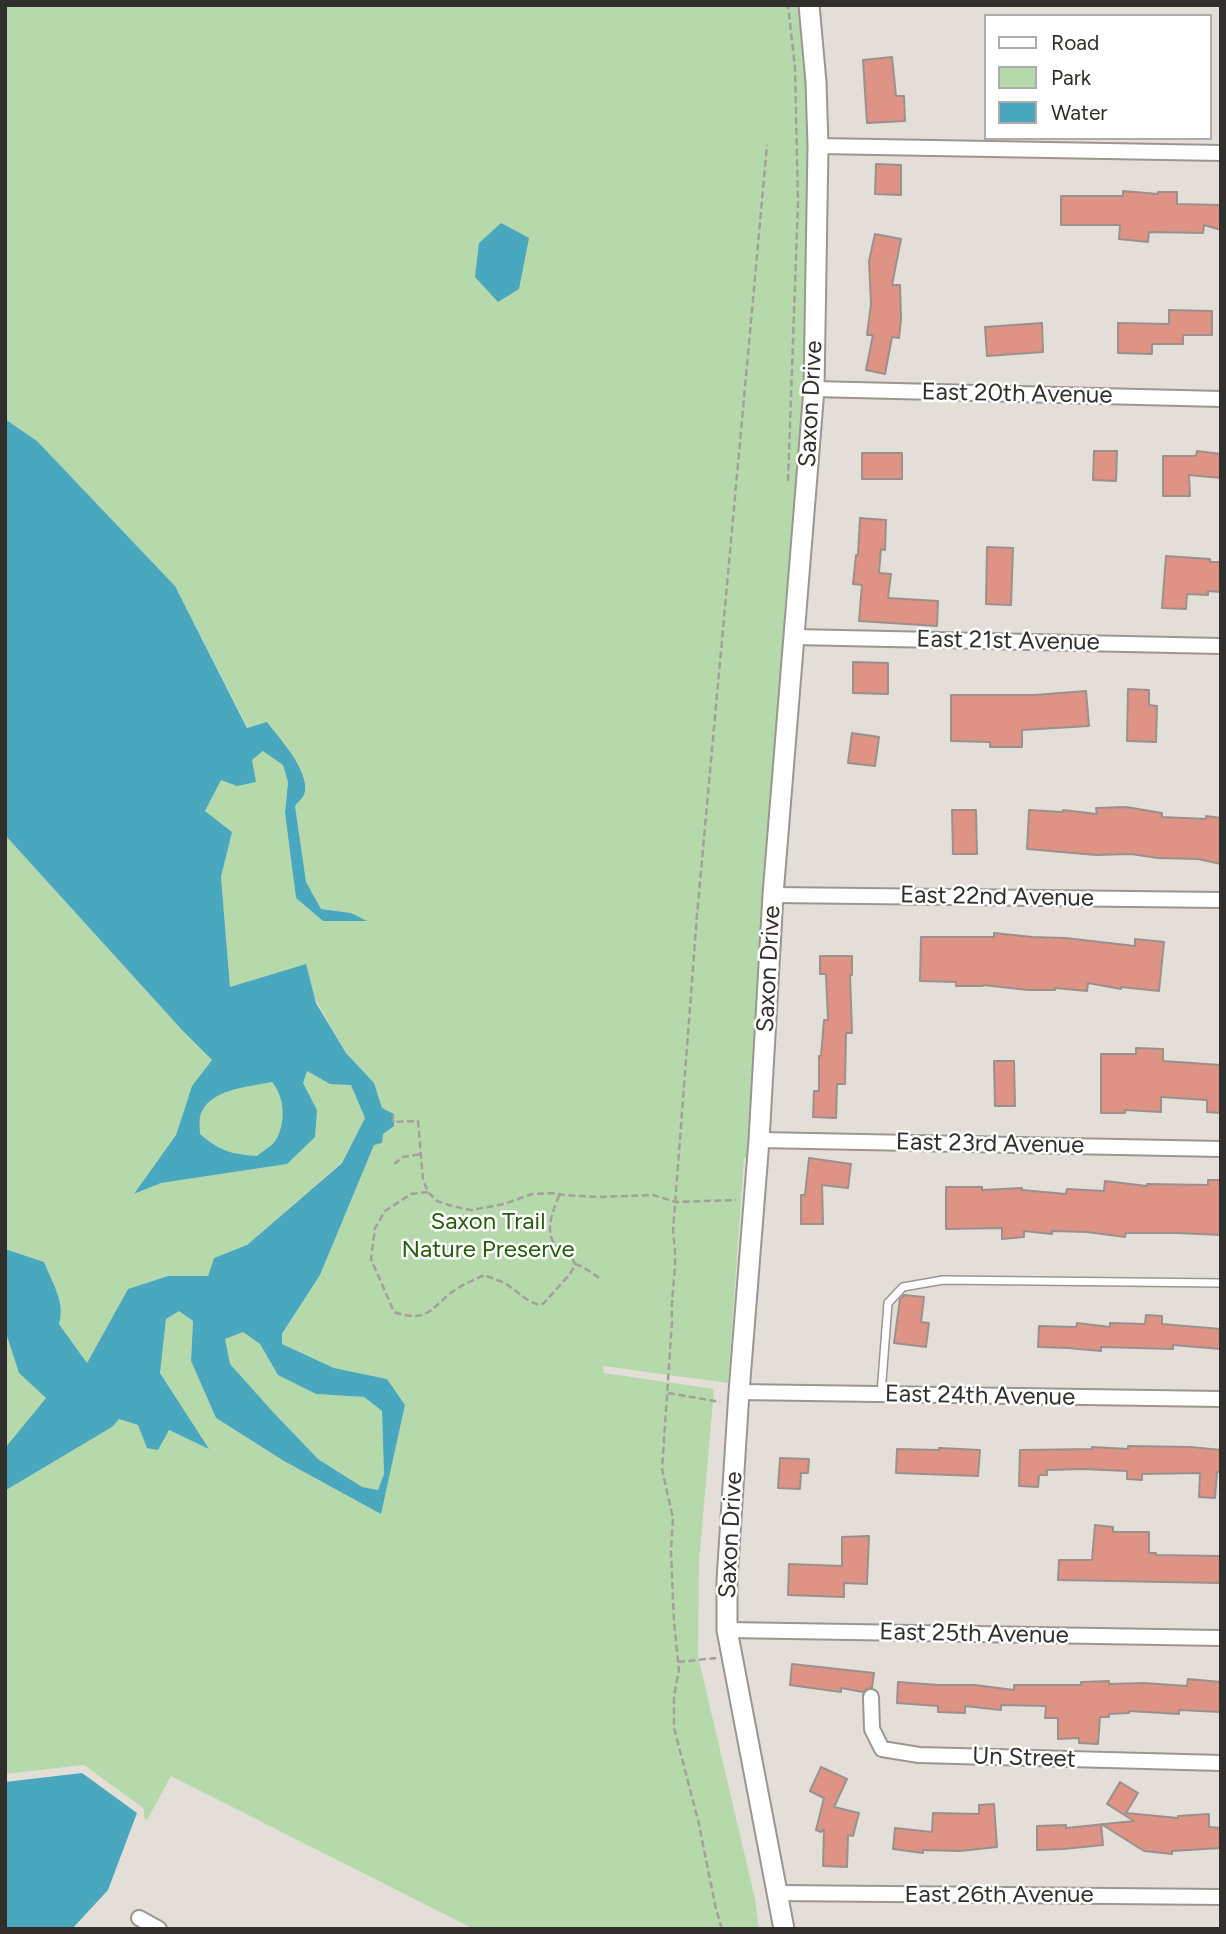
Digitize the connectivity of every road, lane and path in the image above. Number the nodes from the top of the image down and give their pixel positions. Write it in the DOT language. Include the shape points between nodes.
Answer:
graph roads {
  1 [pos="808,5"];
  2 [pos="767,145"];
  3 [pos="818,146"];
  4 [pos="1221,153"];
  5 [pos="814,389"];
  6 [pos="1221,399"];
  7 [pos="794,636"];
  8 [pos="1221,646"];
  9 [pos="773,895"];
  10 [pos="1221,900"];
  11 [pos="393,1115"];
  12 [pos="759,1140"];
  13 [pos="1221,1149"];
  14 [pos="421,1154"];
  15 [pos="394,1164"];
  16 [pos="428,1192"];
  17 [pos="560,1194"];
  18 [pos="740,1200"];
  19 [pos="676,1202"];
  20 [pos="575,1264"];
  21 [pos="601,1279"];
  22 [pos="1221,1283"];
  23 [pos="668,1393"];
  24 [pos="881,1394"];
  25 [pos="732,1398"];
  26 [pos="1221,1399"];
  27 [pos="727,1630"];
  28 [pos="1221,1638"];
  29 [pos="720,1658"];
  30 [pos="678,1662"];
  31 [pos="870,1697"];
  32 [pos="1221,1763"];
  33 [pos="777,1893"];
  34 [pos="1221,1897"];
  35 [pos="139,1919"];
  36 [pos="159,1929"];
  37 [pos="722,1929"];
  38 [pos="784,1929"];
  1 -- 3 [label="street, Saxon Drive"];
  2 -- 19 [label="path" via="697,915"];
  3 -- 4 [label="street"];
  3 -- 5 [label="street, Saxon Drive"];
  5 -- 6 [label="street, East 20th Avenue"];
  5 -- 7 [label="street, Saxon Drive"];
  7 -- 8 [label="street, East 21st Avenue"];
  7 -- 9 [label="street, Saxon Drive"];
  9 -- 10 [label="street, East 22nd Avenue"];
  9 -- 12 [label="street, Saxon Drive"];
  11 -- 14 [label="path" via="393,1122 418,1121"];
  12 -- 13 [label="street, East 23rd Avenue"];
  12 -- 25 [label="street, Saxon Drive"];
  14 -- 15 [label="path"];
  14 -- 16 [label="path"];
  16 -- 17 [label="path" via="437,1201 471,1210 532,1194"];
  16 -- 20 [label="path" via="402,1199 385,1211 375,1228 372,1259 394,1312 408,1317 430,1313 456,1289 484,1275 539,1305"];
  17 -- 19 [label="path" via="653,1195"];
  17 -- 20 [label="path" via="550,1224 554,1242"];
  18 -- 19 [label="path"];
  19 -- 23 [label="path"];
  20 -- 21 [label="path"];
  22 -- 24 [label="lane" via="943,1280 903,1287 888,1303"];
  23 -- 25 [label="path"];
  23 -- 30 [label="path" via="662,1469 673,1518"];
  24 -- 25 [label="street, East 24th Avenue"];
  24 -- 26 [label="street, East 24th Avenue"];
  25 -- 27 [label="street, Saxon Drive"];
  27 -- 28 [label="street, East 25th Avenue"];
  27 -- 33 [label="street, Saxon Drive"];
  29 -- 30 [label="path"];
  30 -- 37 [label="path" via="674,1728"];
  31 -- 32 [label="street, Un Street" via="872,1729 882,1749 919,1755"];
  33 -- 34 [label="street, East 26th Avenue"];
  33 -- 38 [label="street, Saxon Drive"];
  35 -- 36 [label="street"];
}
